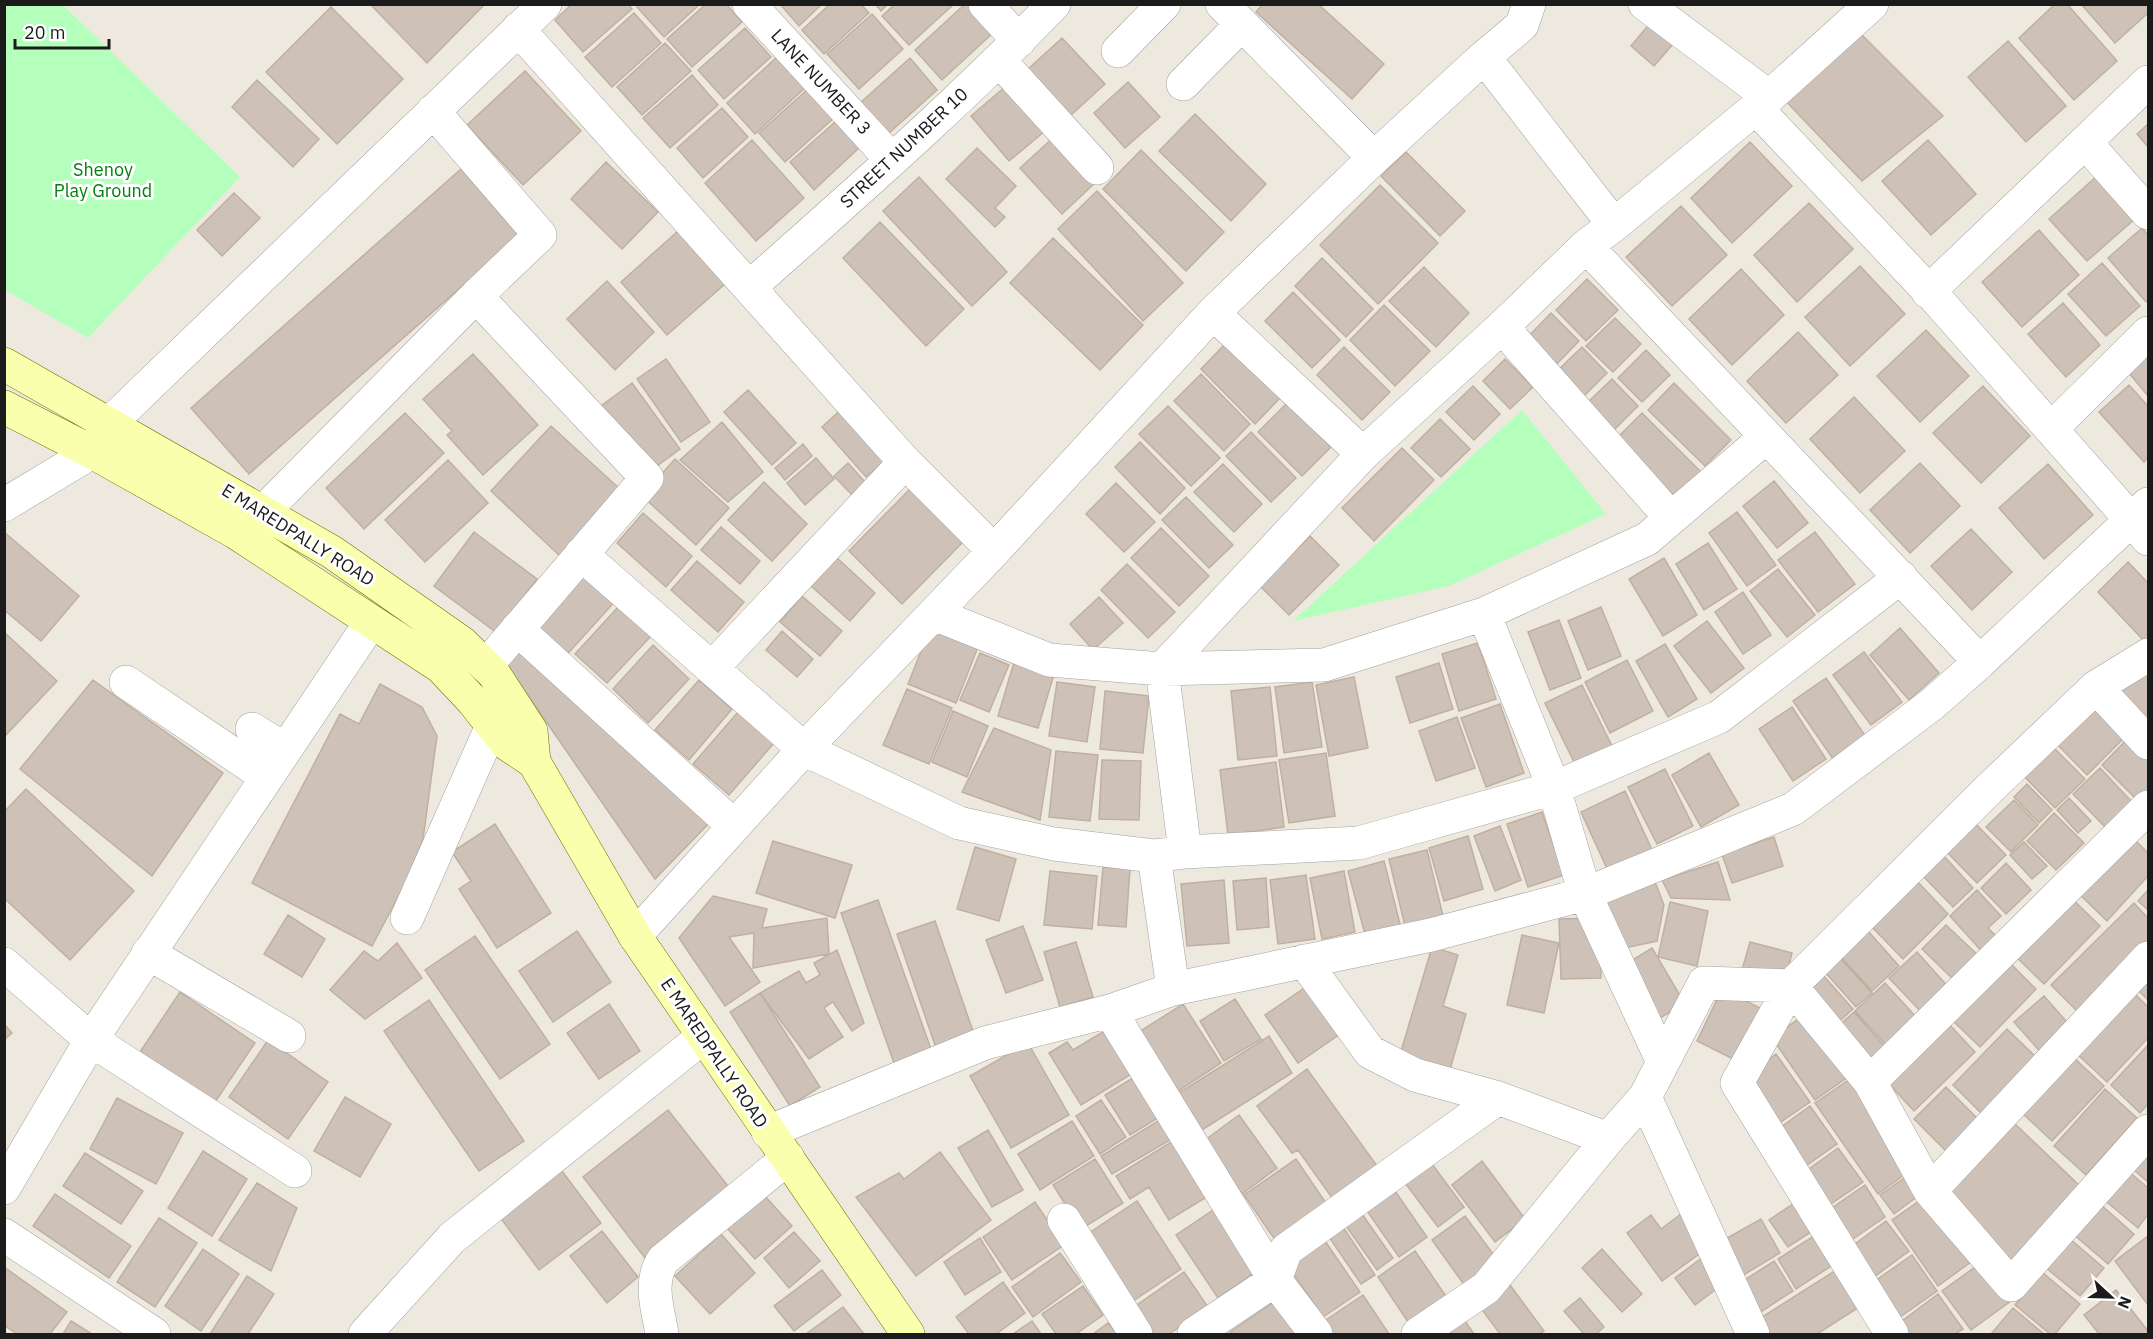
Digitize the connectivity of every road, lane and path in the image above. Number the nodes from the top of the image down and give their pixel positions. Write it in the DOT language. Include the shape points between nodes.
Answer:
graph roads {
  1 [pos="545,4"];
  2 [pos="749,4"];
  3 [pos="985,4"];
  4 [pos="1054,4"];
  5 [pos="1164,4"];
  6 [pos="1529,4"];
  7 [pos="1644,4"];
  8 [pos="1872,4"];
  9 [pos="1232,14"];
  10 [pos="518,29"];
  11 [pos="1009,51"];
  12 [pos="1118,51"];
  13 [pos="1484,57"];
  14 [pos="2148,82"];
  15 [pos="1184,84"];
  16 [pos="1762,102"];
  17 [pos="433,111"];
  18 [pos="2085,142"];
  19 [pos="1374,158"];
  20 [pos="892,160"];
  21 [pos="1097,168"];
  22 [pos="2148,213"];
  23 [pos="1614,225"];
  24 [pos="1586,246"];
  25 [pos="750,287"];
  26 [pos="1928,292"];
  27 [pos="476,296"];
  28 [pos="1213,313"];
  29 [pos="1502,327"];
  30 [pos="2148,333"];
  31 [pos="4,364"];
  32 [pos="4,407"];
  33 [pos="110,423"];
  34 [pos="2052,428"];
  35 [pos="1766,436"];
  36 [pos="92,452"];
  37 [pos="1363,454"];
  38 [pos="905,462"];
  39 [pos="4,506"];
  40 [pos="263,512"];
  41 [pos="1671,518"];
  42 [pos="2143,521"];
  43 [pos="994,551"];
  44 [pos="581,554"];
  45 [pos="1901,577"];
  46 [pos="934,614"];
  47 [pos="1484,614"];
  48 [pos="372,622"];
  49 [pos="517,629"];
  50 [pos="2148,655"];
  51 [pos="1980,662"];
  52 [pos="486,666"];
  53 [pos="712,668"];
  54 [pos="1162,669"];
  55 [pos="126,682"];
  56 [pos="2096,687"];
  57 [pos="492,726"];
  58 [pos="2148,742"];
  59 [pos="804,749"];
  60 [pos="263,752"];
  61 [pos="534,762"];
  62 [pos="1554,788"];
  63 [pos="2148,807"];
  64 [pos="734,826"];
  65 [pos="1170,854"];
  66 [pos="1585,894"];
  67 [pos="407,918"];
  68 [pos="635,936"];
  69 [pos="148,953"];
  70 [pos="2148,958"];
  71 [pos="1304,961"];
  72 [pos="4,964"];
  73 [pos="1791,986"];
  74 [pos="1173,989"];
  75 [pos="1110,1011"];
  76 [pos="289,1036"];
  77 [pos="703,1037"];
  78 [pos="91,1040"];
  79 [pos="1663,1062"];
  80 [pos="1870,1082"];
  81 [pos="1645,1097"];
  82 [pos="1498,1098"];
  83 [pos="2148,1131"];
  84 [pos="768,1132"];
  85 [pos="1608,1139"];
  86 [pos="788,1158"];
  87 [pos="295,1172"];
  88 [pos="4,1188"];
  89 [pos="1930,1191"];
  90 [pos="1064,1220"];
  91 [pos="4,1235"];
  92 [pos="1275,1280"];
  93 [pos="1746,1331"];
  94 [pos="1886,1333"];
  95 [pos="154,1335"];
  96 [pos="365,1335"];
  97 [pos="662,1335"];
  98 [pos="908,1335"];
  99 [pos="1136,1335"];
  100 [pos="1194,1335"];
  101 [pos="1316,1335"];
  102 [pos="1418,1335"];
  1 -- 10 [label="street"];
  2 -- 20 [label="street, LANE NUMBER 3"];
  3 -- 11 [label="street"];
  4 -- 11 [label="street, STREET NUMBER 10"];
  5 -- 12 [label="street"];
  6 -- 13 [label="street" via="1522,25"];
  7 -- 16 [label="street"];
  8 -- 16 [label="street"];
  9 -- 15 [label="street"];
  9 -- 19 [label="street"];
  10 -- 17 [label="street"];
  10 -- 25 [label="street"];
  11 -- 20 [label="street, STREET NUMBER 10"];
  11 -- 21 [label="street"];
  13 -- 19 [label="street"];
  13 -- 23 [label="street"];
  14 -- 18 [label="street"];
  16 -- 23 [label="street"];
  16 -- 26 [label="street"];
  17 -- 27 [label="street" via="540,235"];
  17 -- 33 [label="street"];
  18 -- 22 [label="street"];
  18 -- 26 [label="street"];
  19 -- 28 [label="street"];
  20 -- 25 [label="street, STREET NUMBER 10"];
  23 -- 24 [label="street"];
  24 -- 29 [label="street"];
  24 -- 35 [label="street"];
  25 -- 38 [label="street"];
  26 -- 34 [label="street"];
  27 -- 40 [label="street"];
  27 -- 44 [label="street" via="647,478"];
  28 -- 37 [label="street"];
  28 -- 43 [label="street"];
  29 -- 37 [label="street"];
  29 -- 41 [label="street"];
  30 -- 34 [label="street"];
  31 -- 33 [label="main road, E MAREDPALLY ROAD"];
  32 -- 36 [label="main road, E MAREDPALLY ROAD"];
  33 -- 36 [label="street"];
  33 -- 40 [label="main road, E MAREDPALLY ROAD"];
  34 -- 42 [label="street"];
  35 -- 41 [label="street"];
  35 -- 45 [label="street"];
  36 -- 39 [label="street"];
  36 -- 48 [label="main road, E MAREDPALLY ROAD" via="235,532"];
  37 -- 54 [label="street"];
  38 -- 43 [label="street"];
  38 -- 53 [label="street"];
  40 -- 52 [label="main road, E MAREDPALLY ROAD" via="332,552 462,643"];
  41 -- 47 [label="street" via="1647,539"];
  42 -- 51 [label="street"];
  43 -- 46 [label="street"];
  44 -- 49 [label="street"];
  44 -- 53 [label="street"];
  45 -- 51 [label="street"];
  45 -- 62 [label="street" via="1719,717"];
  46 -- 54 [label="street" via="1049,660"];
  46 -- 59 [label="street"];
  47 -- 54 [label="street" via="1324,665"];
  47 -- 62 [label="street"];
  48 -- 57 [label="main road, E MAREDPALLY ROAD" via="441,667"];
  48 -- 60 [label="street"];
  49 -- 52 [label="street"];
  49 -- 64 [label="street"];
  50 -- 56 [label="street"];
  51 -- 66 [label="street" via="1931,705 1793,809"];
  52 -- 61 [label="main road, E MAREDPALLY ROAD" via="531,731"];
  53 -- 59 [label="street"];
  54 -- 65 [label="street"];
  55 -- 60 [label="street"];
  56 -- 58 [label="street"];
  56 -- 73 [label="street"];
  57 -- 61 [label="main road, E MAREDPALLY ROAD" via="507,744"];
  57 -- 67 [label="street"];
  59 -- 64 [label="street"];
  59 -- 65 [label="street" via="959,823 1054,844"];
  60 -- 69 [label="street"];
  61 -- 68 [label="main road, E MAREDPALLY ROAD"];
  62 -- 65 [label="street" via="1359,843"];
  62 -- 66 [label="street"];
  63 -- 80 [label="street"];
  64 -- 68 [label="street"];
  65 -- 74 [label="street"];
  66 -- 71 [label="street" via="1431,935"];
  66 -- 79 [label="street"];
  68 -- 77 [label="main road, E MAREDPALLY ROAD"];
  69 -- 76 [label="street"];
  69 -- 78 [label="street"];
  70 -- 89 [label="street"];
  71 -- 74 [label="street"];
  71 -- 82 [label="street" via="1370,1052 1415,1075"];
  72 -- 78 [label="street"];
  73 -- 79 [label="street" via="1704,983"];
  73 -- 80 [label="street"];
  73 -- 94 [label="street" via="1737,1083"];
  74 -- 75 [label="street"];
  75 -- 84 [label="street" via="985,1043"];
  75 -- 92 [label="street"];
  77 -- 84 [label="main road, E MAREDPALLY ROAD"];
  77 -- 96 [label="street" via="452,1238"];
  78 -- 87 [label="street"];
  78 -- 88 [label="street"];
  79 -- 81 [label="street"];
  80 -- 89 [label="street"];
  81 -- 85 [label="street"];
  81 -- 93 [label="street"];
  82 -- 85 [label="street"];
  82 -- 92 [label="street" via="1287,1250"];
  83 -- 89 [label="street" via="2011,1285"];
  84 -- 86 [label="main road, E MAREDPALLY ROAD"];
  85 -- 102 [label="street" via="1486,1288"];
  86 -- 97 [label="street" via="663,1260 656,1270 654,1284"];
  86 -- 98 [label="main road, E MAREDPALLY ROAD"];
  90 -- 99 [label="street"];
  91 -- 95 [label="street"];
  92 -- 100 [label="street"];
  92 -- 101 [label="street"];
}
